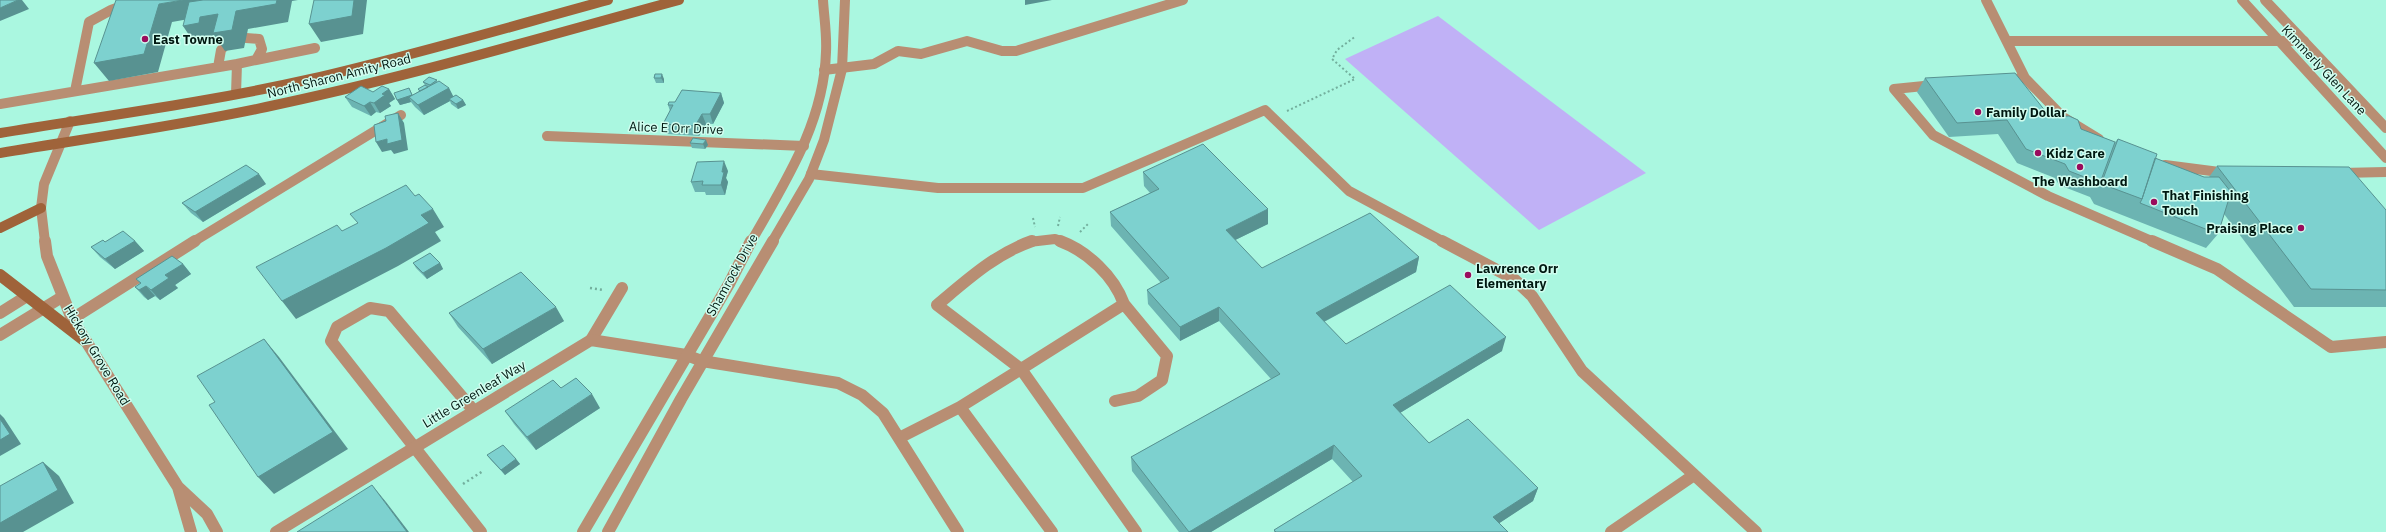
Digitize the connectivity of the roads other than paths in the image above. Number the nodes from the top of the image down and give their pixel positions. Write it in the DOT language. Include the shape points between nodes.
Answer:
graph roads {
  1 [pos="138,0"];
  2 [pos="608,0"];
  3 [pos="679,0"];
  4 [pos="823,0"];
  5 [pos="845,0"];
  6 [pos="1183,0"];
  7 [pos="1986,0"];
  8 [pos="2242,0"];
  9 [pos="2265,0"];
  10 [pos="585,3"];
  11 [pos="246,38"];
  12 [pos="2280,40"];
  13 [pos="2304,40"];
  14 [pos="2007,41"];
  15 [pos="228,42"];
  16 [pos="315,48"];
  17 [pos="256,60"];
  18 [pos="237,64"];
  19 [pos="218,67"];
  20 [pos="842,69"];
  21 [pos="824,70"];
  22 [pos="2026,78"];
  23 [pos="1995,80"];
  24 [pos="1948,84"];
  25 [pos="76,91"];
  26 [pos="236,94"];
  27 [pos="0,104"];
  28 [pos="401,114"];
  29 [pos="70,121"];
  30 [pos="2386,128"];
  31 [pos="0,133"];
  32 [pos="547,136"];
  33 [pos="2106,141"];
  34 [pos="61,142"];
  35 [pos="804,146"];
  36 [pos="0,153"];
  37 [pos="2386,158"];
  38 [pos="2156,161"];
  39 [pos="2386,172"];
  40 [pos="2238,173"];
  41 [pos="2331,173"];
  42 [pos="811,174"];
  43 [pos="41,208"];
  44 [pos="0,228"];
  45 [pos="0,275"];
  46 [pos="622,288"];
  47 [pos="27,296"];
  48 [pos="62,297"];
  49 [pos="1124,304"];
  50 [pos="42,309"];
  51 [pos="0,313"];
  52 [pos="72,319"];
  53 [pos="0,335"];
  54 [pos="84,340"];
  55 [pos="591,340"];
  56 [pos="2386,342"];
  57 [pos="686,355"];
  58 [pos="702,361"];
  59 [pos="1020,368"];
  60 [pos="1115,401"];
  61 [pos="960,407"];
  62 [pos="474,411"];
  63 [pos="899,438"];
  64 [pos="414,448"];
  65 [pos="1694,475"];
  66 [pos="178,487"];
  67 [pos="192,532"];
  68 [pos="217,532"];
  69 [pos="276,532"];
  70 [pos="481,532"];
  71 [pos="583,532"];
  72 [pos="608,532"];
  73 [pos="958,532"];
  74 [pos="1052,532"];
  75 [pos="1136,532"];
  76 [pos="1611,532"];
  77 [pos="1756,532"];
  1 -- 25 [label="street" via="89,22"];
  2 -- 10 [label="main road, North Sharon Amity Road"];
  3 -- 34 [label="main road, North Sharon Amity Road" via="357,86 141,131"];
  4 -- 21 [label="street, Shamrock Drive" via="826,51"];
  5 -- 20 [label="street, Shamrock Drive"];
  6 -- 20 [label="street" via="1016,50 1002,50 967,41 921,54 898,51 874,64"];
  7 -- 14 [label="street"];
  8 -- 12 [label="street, Kimmerly Glen Lane"];
  9 -- 13 [label="street, Kimmerly Glen Lane"];
  10 -- 26 [label="main road, North Sharon Amity Road" via="356,68"];
  11 -- 17 [label="street" via="259,39 262,49"];
  12 -- 13 [label="street"];
  12 -- 14 [label="street"];
  12 -- 37 [label="street, Kimmerly Glen Lane"];
  13 -- 30 [label="street, Kimmerly Glen Lane"];
  14 -- 22 [label="street"];
  15 -- 19 [label="street" via="220,50"];
  16 -- 17 [label="street"];
  17 -- 18 [label="street"];
  18 -- 19 [label="street"];
  18 -- 26 [label="street"];
  19 -- 25 [label="street"];
  20 -- 21 [label="street"];
  20 -- 42 [label="street, Shamrock Drive" via="824,140"];
  21 -- 35 [label="street, Shamrock Drive"];
  22 -- 23 [label="street"];
  22 -- 33 [label="street" via="2063,117"];
  24 -- 56 [label="street" via="1894,89 1933,135 2048,196 2217,269 2331,347"];
  25 -- 27 [label="street"];
  26 -- 29 [label="main road, North Sharon Amity Road"];
  28 -- 52 [label="street"];
  29 -- 31 [label="main road, North Sharon Amity Road"];
  29 -- 34 [label="street, Hickory Grove Road"];
  32 -- 35 [label="street, Alice E Orr Drive"];
  34 -- 36 [label="main road, North Sharon Amity Road"];
  34 -- 43 [label="street, Hickory Grove Road" via="44,184"];
  35 -- 57 [label="street, Shamrock Drive" via="729,284"];
  38 -- 40 [label="street" via="2193,170"];
  39 -- 41 [label="street"];
  42 -- 58 [label="street, Shamrock Drive"];
  42 -- 65 [label="street" via="938,188 1083,188 1265,110 1348,191 1514,279 1532,296 1582,371"];
  43 -- 44 [label="main road"];
  43 -- 48 [label="street, Hickory Grove Road" via="47,256"];
  45 -- 47 [label="main road"];
  46 -- 55 [label="street"];
  47 -- 50 [label="main road"];
  47 -- 51 [label="street"];
  48 -- 50 [label="street"];
  48 -- 52 [label="street, Hickory Grove Road"];
  49 -- 59 [label="street"];
  49 -- 59 [label="street" via="1120,292 1084,250 1070,242 1054,238 1023,242 937,305"];
  49 -- 60 [label="street" via="1167,356 1162,380 1138,396"];
  50 -- 53 [label="street"];
  50 -- 54 [label="main road"];
  52 -- 54 [label="street, Hickory Grove Road"];
  54 -- 66 [label="street, Hickory Grove Road"];
  55 -- 57 [label="street"];
  55 -- 62 [label="street, Little Greenleaf Way"];
  57 -- 58 [label="street"];
  57 -- 71 [label="street, Shamrock Drive"];
  58 -- 63 [label="street" via="838,383 862,395 884,413"];
  58 -- 72 [label="street, Shamrock Drive"];
  59 -- 61 [label="street"];
  59 -- 75 [label="street"];
  61 -- 63 [label="street"];
  61 -- 74 [label="street"];
  62 -- 64 [label="street, Little Greenleaf Way"];
  62 -- 64 [label="street" via="389,311 370,308 337,327 331,341"];
  63 -- 73 [label="street"];
  64 -- 69 [label="street, Little Greenleaf Way"];
  64 -- 70 [label="street"];
  65 -- 76 [label="street"];
  65 -- 77 [label="street"];
  66 -- 67 [label="street, Hickory Grove Road" via="187,523"];
  66 -- 68 [label="street, Hickory Grove Road" via="207,514"];
}
